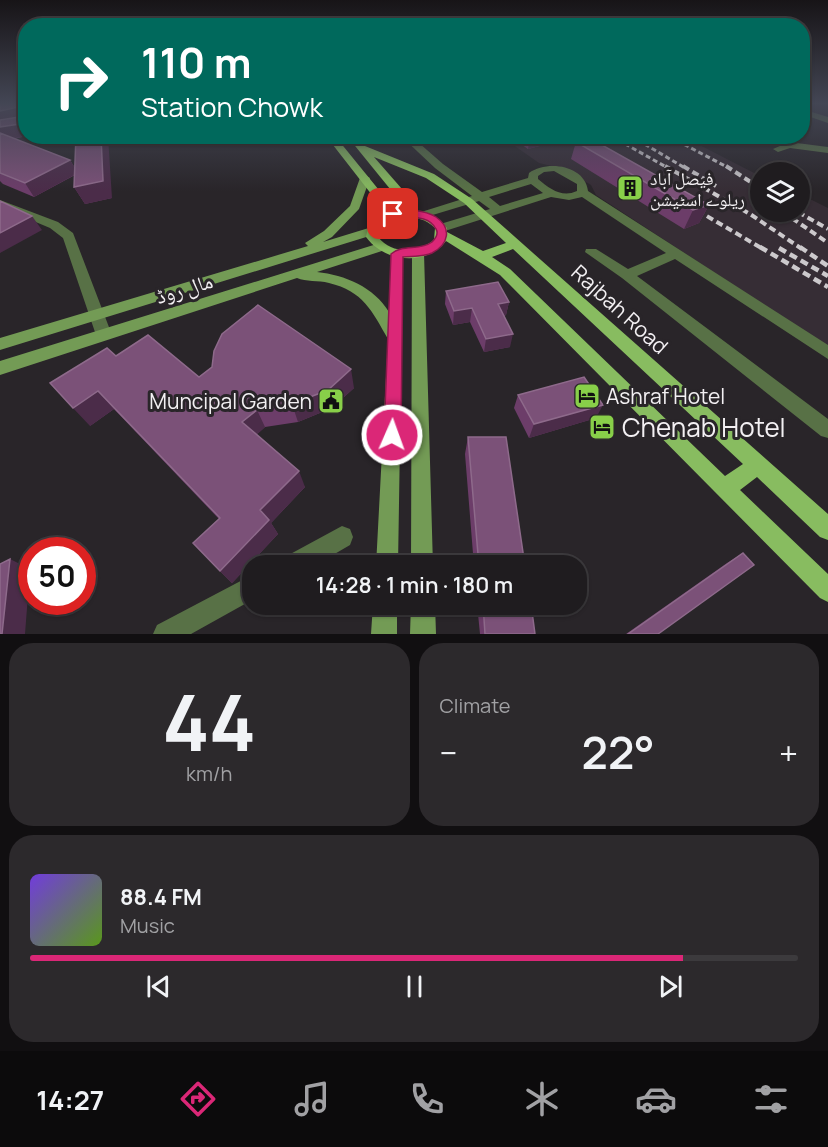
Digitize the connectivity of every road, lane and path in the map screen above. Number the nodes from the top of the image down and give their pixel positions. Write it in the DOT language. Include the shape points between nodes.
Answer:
graph roads {
  1 [pos="337,144"];
  2 [pos="358,144"];
  3 [pos="415,144"];
  4 [pos="777,148"];
  5 [pos="364,150"];
  6 [pos="828,150"];
  7 [pos="365,178"];
  8 [pos="533,180"];
  9 [pos="583,192"];
  10 [pos="550,194"];
  11 [pos="480,197"];
  12 [pos="468,201"];
  13 [pos="0,203"];
  14 [pos="408,213"];
  15 [pos="492,213"];
  16 [pos="393,214"];
  17 [pos="422,214"];
  18 [pos="372,231"];
  19 [pos="442,231"];
  20 [pos="516,244"];
  21 [pos="380,247"];
  22 [pos="591,252"];
  23 [pos="418,253"];
  24 [pos="677,253"];
  25 [pos="397,254"];
  26 [pos="482,256"];
  27 [pos="277,260"];
  28 [pos="627,275"];
  29 [pos="275,279"];
  30 [pos="96,315"];
  31 [pos="104,335"];
  32 [pos="396,340"];
  33 [pos="0,344"];
  34 [pos="828,352"];
  35 [pos="0,368"];
  36 [pos="828,430"];
  37 [pos="758,465"];
  38 [pos="724,489"];
  39 [pos="828,529"];
  40 [pos="342,537"];
  41 [pos="310,555"];
  42 [pos="387,555"];
  43 [pos="422,555"];
  44 [pos="828,590"];
  45 [pos="242,592"];
  46 [pos="385,615"];
  47 [pos="423,615"];
  48 [pos="166,634"];
  49 [pos="384,634"];
  50 [pos="423,634"];
  1 -- 7 [label="main road"];
  2 -- 5 [label="main road"];
  3 -- 11 [label="street, Rajbah Road"];
  4 -- 6 [label="street" via="789,145"];
  5 -- 12 [label="main road, Rajbah Road" via="430,176"];
  5 -- 14 [label="main road" via="405,199"];
  7 -- 16 [label="main road"];
  7 -- 27 [label="main road" via="357,205 328,234"];
  8 -- 9 [label="street" via="541,169 555,168 582,183"];
  8 -- 10 [label="street"];
  8 -- 11 [label="street"];
  9 -- 10 [label="street" via="563,197"];
  9 -- 24 [label="street"];
  10 -- 15 [label="street"];
  11 -- 12 [label="street"];
  11 -- 15 [label="street, Rajbah Road"];
  12 -- 15 [label="main road, Rajbah Road"];
  12 -- 17 [label="street"];
  13 -- 30 [label="street" via="54,225 69,236"];
  14 -- 16 [label="main road"];
  14 -- 17 [label="main road"];
  15 -- 19 [label="street"];
  15 -- 20 [label="main road, Rajbah Road"];
  16 -- 18 [label="main road" via="379,221"];
  17 -- 19 [label="main road" via="437,222"];
  18 -- 21 [label="main road"];
  18 -- 27 [label="main road, مال روڈ"];
  19 -- 23 [label="main road" via="435,246"];
  19 -- 26 [label="main road"];
  20 -- 26 [label="main road"];
  20 -- 37 [label="main road, Rajbah Road"];
  21 -- 25 [label="main road"];
  21 -- 29 [label="main road, مال روڈ"];
  22 -- 28 [label="street"];
  23 -- 25 [label="main road"];
  23 -- 43 [label="main road"];
  24 -- 28 [label="street"];
  24 -- 34 [label="street"];
  25 -- 32 [label="main road"];
  26 -- 38 [label="main road" via="505,272"];
  27 -- 30 [label="main road, مال روڈ"];
  28 -- 36 [label="street"];
  29 -- 31 [label="main road, مال روڈ"];
  29 -- 32 [label="main road" via="317,275 344,283 374,301"];
  30 -- 31 [label="street"];
  30 -- 33 [label="main road, مال روڈ"];
  31 -- 35 [label="main road, مال روڈ"];
  32 -- 42 [label="main road"];
  37 -- 38 [label="main road"];
  37 -- 39 [label="main road, Rajbah Road"];
  38 -- 44 [label="main road"];
  40 -- 41 [label="street"];
  45 -- 48 [label="street"];
  46 -- 49 [label="main road"];
  47 -- 50 [label="main road"];
}
